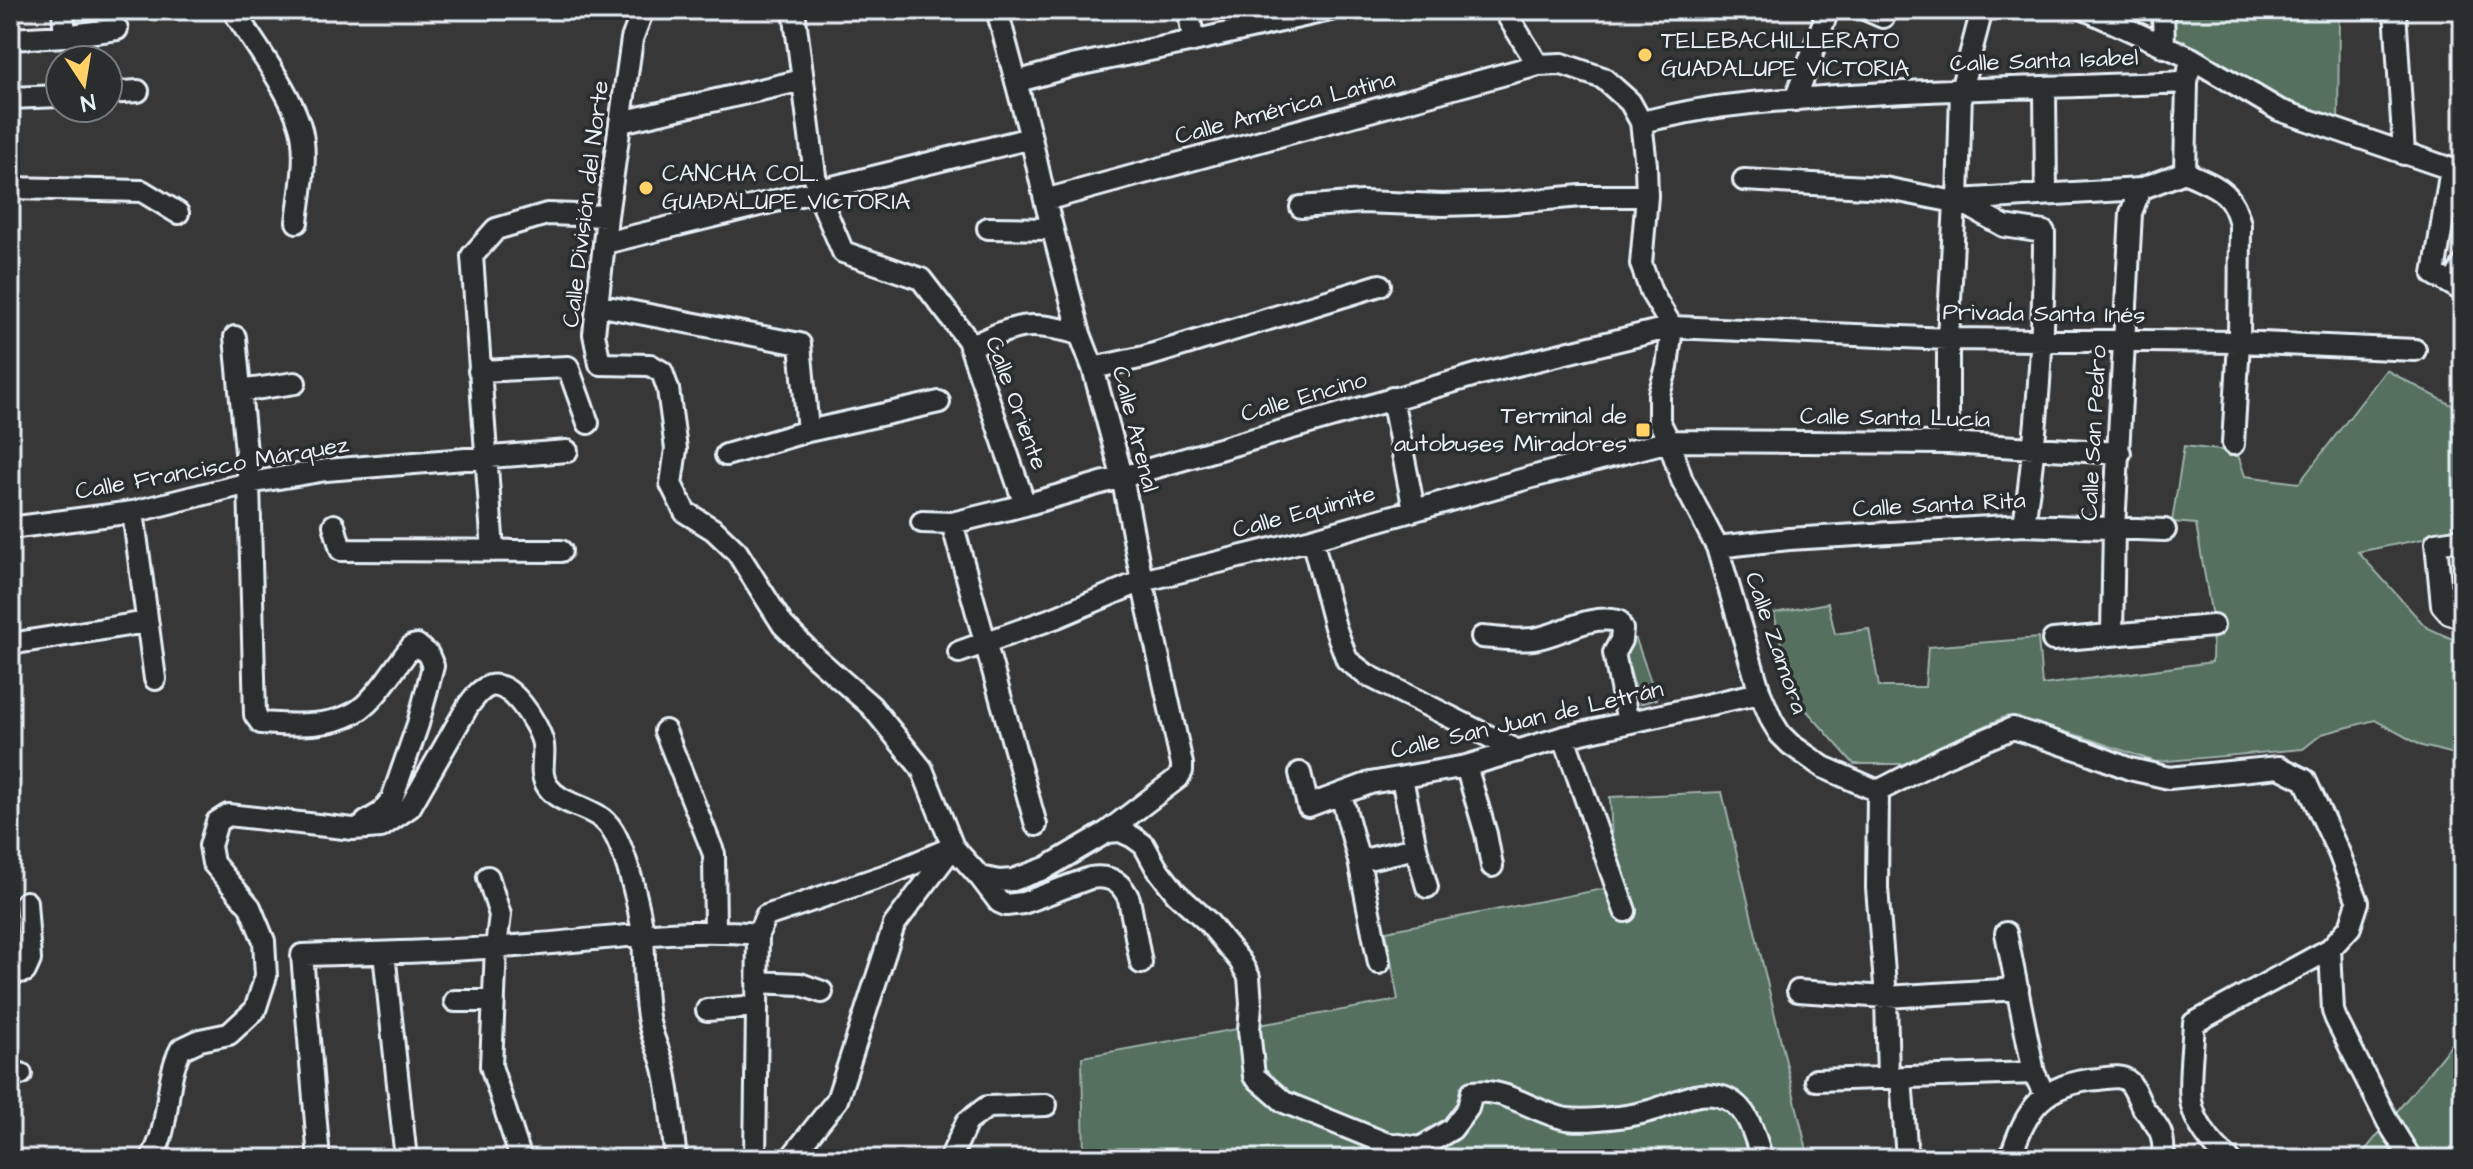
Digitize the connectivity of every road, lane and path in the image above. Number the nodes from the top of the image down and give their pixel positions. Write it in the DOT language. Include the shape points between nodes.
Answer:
graph roads {
  1 [pos="63,10"];
  2 [pos="233,10"];
  3 [pos="643,10"];
  4 [pos="794,10"];
  5 [pos="997,10"];
  6 [pos="1189,10"];
  7 [pos="1330,10"];
  8 [pos="1504,10"];
  9 [pos="1828,10"];
  10 [pos="1982,10"];
  11 [pos="2086,10"];
  12 [pos="2163,10"];
  13 [pos="2395,10"];
  14 [pos="117,29"];
  15 [pos="65,36"];
  16 [pos="10,39"];
  17 [pos="1193,41"];
  18 [pos="2164,47"];
  19 [pos="2191,58"];
  20 [pos="1538,65"];
  21 [pos="803,80"];
  22 [pos="1016,82"];
  23 [pos="2187,82"];
  24 [pos="2045,89"];
  25 [pos="1961,90"];
  26 [pos="138,91"];
  27 [pos="124,92"];
  28 [pos="44,97"];
  29 [pos="10,98"];
  30 [pos="1795,100"];
  31 [pos="621,122"];
  32 [pos="1641,122"];
  33 [pos="1031,138"];
  34 [pos="2404,154"];
  35 [pos="2457,171"];
  36 [pos="2185,172"];
  37 [pos="1744,180"];
  38 [pos="10,188"];
  39 [pos="2140,189"];
  40 [pos="817,191"];
  41 [pos="2046,194"];
  42 [pos="1647,196"];
  43 [pos="1045,200"];
  44 [pos="1956,201"];
  45 [pos="1301,207"];
  46 [pos="178,213"];
  47 [pos="607,216"];
  48 [pos="297,222"];
  49 [pos="988,228"];
  50 [pos="1052,229"];
  51 [pos="605,243"];
  52 [pos="2463,265"];
  53 [pos="1380,285"];
  54 [pos="2458,288"];
  55 [pos="597,305"];
  56 [pos="1672,327"];
  57 [pos="1080,334"];
  58 [pos="235,337"];
  59 [pos="1948,339"];
  60 [pos="2042,340"];
  61 [pos="2126,340"];
  62 [pos="2239,342"];
  63 [pos="970,347"];
  64 [pos="2415,350"];
  65 [pos="1093,368"];
  66 [pos="479,371"];
  67 [pos="295,383"];
  68 [pos="240,391"];
  69 [pos="1392,398"];
  70 [pos="939,402"];
  71 [pos="588,423"];
  72 [pos="808,431"];
  73 [pos="1669,441"];
  74 [pos="1948,443"];
  75 [pos="2233,444"];
  76 [pos="2035,447"];
  77 [pos="567,451"];
  78 [pos="2120,453"];
  79 [pos="726,455"];
  80 [pos="485,458"];
  81 [pos="1122,476"];
  82 [pos="249,483"];
  83 [pos="1025,505"];
  84 [pos="1414,510"];
  85 [pos="133,512"];
  86 [pos="922,522"];
  87 [pos="952,523"];
  88 [pos="334,525"];
  89 [pos="2024,525"];
  90 [pos="10,528"];
  91 [pos="2114,528"];
  92 [pos="2165,530"];
  93 [pos="1312,539"];
  94 [pos="2463,539"];
  95 [pos="1717,547"];
  96 [pos="493,551"];
  97 [pos="561,551"];
  98 [pos="1142,581"];
  99 [pos="2463,618"];
  100 [pos="147,622"];
  101 [pos="2213,626"];
  102 [pos="2112,633"];
  103 [pos="1482,637"];
  104 [pos="2053,640"];
  105 [pos="985,642"];
  106 [pos="10,644"];
  107 [pos="959,652"];
  108 [pos="155,679"];
  109 [pos="1760,693"];
  110 [pos="1628,722"];
  111 [pos="665,731"];
  112 [pos="1564,737"];
  113 [pos="1518,751"];
  114 [pos="1466,766"];
  115 [pos="1300,773"];
  116 [pos="1402,778"];
  117 [pos="1878,791"];
  118 [pos="1341,794"];
  119 [pos="1036,825"];
  120 [pos="353,829"];
  121 [pos="1107,832"];
  122 [pos="953,847"];
  123 [pos="1416,848"];
  124 [pos="1359,861"];
  125 [pos="1492,866"];
  126 [pos="488,877"];
  127 [pos="980,877"];
  128 [pos="1427,887"];
  129 [pos="26,902"];
  130 [pos="1625,911"];
  131 [pos="762,925"];
  132 [pos="715,930"];
  133 [pos="2006,933"];
  134 [pos="643,934"];
  135 [pos="496,947"];
  136 [pos="2330,949"];
  137 [pos="384,953"];
  138 [pos="1141,963"];
  139 [pos="1379,963"];
  140 [pos="17,972"];
  141 [pos="757,982"];
  142 [pos="2018,989"];
  143 [pos="1798,991"];
  144 [pos="822,992"];
  145 [pos="1886,997"];
  146 [pos="455,1001"];
  147 [pos="494,1001"];
  148 [pos="757,1006"];
  149 [pos="707,1010"];
  150 [pos="2034,1073"];
  151 [pos="1894,1078"];
  152 [pos="1816,1080"];
  153 [pos="2045,1094"];
  154 [pos="1046,1105"];
  155 [pos="151,1159"];
  156 [pos="319,1159"];
  157 [pos="406,1159"];
  158 [pos="521,1159"];
  159 [pos="676,1159"];
  160 [pos="755,1159"];
  161 [pos="790,1159"];
  162 [pos="950,1159"];
  163 [pos="1762,1159"];
  164 [pos="1907,1159"];
  165 [pos="2010,1159"];
  166 [pos="2163,1159"];
  167 [pos="2229,1159"];
  168 [pos="2411,1159"];
  1 -- 15 [label="street"];
  2 -- 48 [label="street" via="297,112 304,166"];
  3 -- 31 [label="street, Calle División del Norte" via="632,39"];
  4 -- 21 [label="street, Calle Oriente"];
  5 -- 22 [label="street, Calle Arenal"];
  6 -- 17 [label="street"];
  7 -- 17 [label="street"];
  8 -- 20 [label="street"];
  9 -- 30 [label="street"];
  10 -- 25 [label="street"];
  11 -- 18 [label="street"];
  12 -- 18 [label="street"];
  13 -- 34 [label="street"];
  14 -- 15 [label="street"];
  15 -- 16 [label="street"];
  17 -- 22 [label="street"];
  18 -- 19 [label="street"];
  19 -- 23 [label="street"];
  19 -- 34 [label="street" via="2279,110"];
  20 -- 32 [label="street" via="1562,64 1603,78 1630,102"];
  20 -- 43 [label="street, Calle América Latina"];
  21 -- 31 [label="street"];
  21 -- 40 [label="street, Calle Oriente"];
  22 -- 33 [label="street, Calle Arenal"];
  23 -- 24 [label="street, Calle Santa Isabel"];
  23 -- 36 [label="street"];
  24 -- 25 [label="street, Calle Santa Isabel"];
  24 -- 41 [label="street"];
  25 -- 30 [label="street, Calle Santa Isabel"];
  25 -- 44 [label="street"];
  26 -- 27 [label="street"];
  28 -- 29 [label="street"];
  30 -- 32 [label="street, Calle Santa Isabel" via="1722,106"];
  31 -- 47 [label="street, Calle División del Norte"];
  32 -- 42 [label="street"];
  33 -- 40 [label="street"];
  33 -- 43 [label="street, Calle Arenal"];
  34 -- 35 [label="street"];
  35 -- 54 [label="street" via="2434,274"];
  36 -- 39 [label="street"];
  36 -- 62 [label="street" via="2229,195 2238,211"];
  37 -- 44 [label="street" via="1884,188"];
  38 -- 46 [label="street" via="142,191"];
  39 -- 41 [label="street"];
  39 -- 61 [label="street, Calle San Pedro" via="2131,213"];
  40 -- 51 [label="street"];
  40 -- 63 [label="street, Calle Oriente" via="843,252 921,279"];
  41 -- 44 [label="street"];
  42 -- 45 [label="street"];
  42 -- 56 [label="street" via="1641,264"];
  43 -- 50 [label="street, Calle Arenal"];
  44 -- 59 [label="street"];
  44 -- 60 [label="street" via="2004,226 2044,232"];
  47 -- 51 [label="street, Calle División del Norte"];
  47 -- 66 [label="street" via="547,214 496,229 472,256"];
  49 -- 50 [label="street"];
  50 -- 57 [label="street, Calle Arenal"];
  51 -- 55 [label="street, Calle División del Norte"];
  52 -- 54 [label="street"];
  53 -- 65 [label="street"];
  55 -- 72 [label="street" via="800,344"];
  55 -- 122 [label="street, Calle División del Norte" via="594,334 600,364 650,365 662,372 676,449 671,484 685,512 737,552 783,625 871,706 922,769"];
  56 -- 59 [label="street, Privada Santa Inés"];
  56 -- 69 [label="street, Calle Encino"];
  56 -- 73 [label="street, Calle Zamora" via="1659,394 1659,421"];
  57 -- 63 [label="street" via="1047,325 1008,328"];
  57 -- 65 [label="street, Calle Arenal"];
  58 -- 68 [label="street"];
  59 -- 60 [label="street, Privada Santa Inés"];
  59 -- 74 [label="street"];
  60 -- 61 [label="street, Privada Santa Inés"];
  60 -- 76 [label="street"];
  61 -- 62 [label="street, Privada Santa Inés"];
  61 -- 78 [label="street, Calle San Pedro"];
  62 -- 64 [label="street, Privada Santa Inés"];
  62 -- 75 [label="street"];
  63 -- 83 [label="street, Calle Oriente"];
  65 -- 81 [label="street, Calle Arenal"];
  66 -- 71 [label="street" via="568,367"];
  66 -- 80 [label="street"];
  67 -- 68 [label="street"];
  68 -- 82 [label="street"];
  69 -- 81 [label="street, Calle Encino"];
  69 -- 84 [label="street"];
  70 -- 72 [label="street"];
  72 -- 79 [label="street"];
  73 -- 74 [label="street, Calle Santa Lucía"];
  73 -- 84 [label="street, Calle Equimite"];
  73 -- 95 [label="street, Calle Zamora" via="1682,480"];
  74 -- 76 [label="street, Calle Santa Lucía"];
  76 -- 78 [label="street, Calle Santa Lucía"];
  76 -- 89 [label="street"];
  77 -- 80 [label="street, Calle Francisco Márquez"];
  78 -- 91 [label="street, Calle San Pedro"];
  80 -- 82 [label="street, Calle Francisco Márquez" via="326,470"];
  80 -- 96 [label="street"];
  81 -- 83 [label="street, Calle Encino"];
  81 -- 98 [label="street, Calle Arenal"];
  82 -- 85 [label="street, Calle Francisco Márquez"];
  82 -- 120 [label="street" via="259,722 296,725 350,715 364,706 415,646 428,654 433,666 392,799 381,813"];
  83 -- 87 [label="street, Calle Encino"];
  84 -- 93 [label="street, Calle Equimite"];
  85 -- 90 [label="street, Calle Francisco Márquez"];
  85 -- 100 [label="street"];
  86 -- 87 [label="street, Calle Encino"];
  87 -- 105 [label="street"];
  88 -- 96 [label="street" via="341,550"];
  89 -- 91 [label="street, Calle Santa Rita"];
  89 -- 95 [label="street, Calle Santa Rita"];
  91 -- 92 [label="street, Calle Santa Rita"];
  91 -- 102 [label="street, Calle San Pedro"];
  93 -- 98 [label="street, Calle Equimite"];
  93 -- 113 [label="street" via="1347,660"];
  94 -- 99 [label="street" via="2436,543 2442,605"];
  95 -- 109 [label="street, Calle Zamora"];
  96 -- 97 [label="street"];
  98 -- 105 [label="street, Calle Equimite"];
  98 -- 121 [label="street, Calle Arenal" via="1182,771"];
  100 -- 106 [label="street"];
  100 -- 108 [label="street"];
  101 -- 102 [label="street"];
  102 -- 104 [label="street"];
  103 -- 110 [label="street" via="1532,639 1591,620 1618,621 1621,640 1614,653"];
  105 -- 107 [label="street, Calle Equimite"];
  105 -- 119 [label="street"];
  109 -- 110 [label="street, Calle San Juan de Letrán"];
  109 -- 117 [label="street, Calle Zamora" via="1790,744 1823,767"];
  110 -- 112 [label="street, Calle San Juan de Letrán"];
  111 -- 132 [label="street" via="714,854"];
  112 -- 113 [label="street, Calle San Juan de Letrán"];
  112 -- 130 [label="street"];
  113 -- 114 [label="street, Calle San Juan de Letrán"];
  114 -- 116 [label="street, Calle San Juan de Letrán"];
  114 -- 125 [label="street"];
  115 -- 118 [label="street, Calle San Juan de Letrán" via="1308,806"];
  116 -- 118 [label="street, Calle San Juan de Letrán"];
  116 -- 123 [label="street"];
  117 -- 136 [label="street" via="2013,728 2169,778 2279,767 2305,780 2358,902 2350,927"];
  117 -- 145 [label="street" via="1877,888"];
  118 -- 124 [label="street"];
  120 -- 134 [label="street" via="381,827 410,807 468,706 478,693 501,686 532,718 543,742 541,768 548,787 593,811 612,828 626,857"];
  120 -- 155 [label="street" via="228,815 217,822 210,846 213,863 250,907 264,941 266,976 255,1010 229,1034 181,1049 170,1078 160,1145"];
  121 -- 127 [label="street" via="1029,876 999,881"];
  121 -- 163 [label="street" via="1120,831 1144,845 1176,893 1240,961 1249,977 1254,1076 1284,1102 1385,1143 1420,1148 1452,1129 1468,1108 1472,1092 1501,1095 1567,1119 1652,1110 1693,1095 1719,1096 1738,1106 1751,1123"];
  122 -- 127 [label="street"];
  122 -- 131 [label="street"];
  122 -- 161 [label="street" via="894,925 837,1100"];
  123 -- 124 [label="street"];
  123 -- 128 [label="street"];
  124 -- 139 [label="street"];
  126 -- 135 [label="street" via="500,915"];
  127 -- 138 [label="street" via="999,902 1014,905 1090,878 1112,879 1129,899"];
  129 -- 140 [label="street" via="30,960"];
  131 -- 132 [label="street"];
  131 -- 141 [label="street"];
  132 -- 134 [label="street"];
  133 -- 142 [label="street"];
  134 -- 135 [label="street"];
  134 -- 159 [label="street" via="644,992 672,1112"];
  135 -- 137 [label="street"];
  135 -- 147 [label="street"];
  136 -- 167 [label="street" via="2194,1023 2191,1101 2207,1135"];
  136 -- 168 [label="street" via="2333,1011"];
  137 -- 156 [label="street" via="302,955"];
  137 -- 157 [label="street"];
  141 -- 144 [label="street" via="800,984"];
  141 -- 148 [label="street"];
  142 -- 145 [label="street"];
  142 -- 150 [label="street"];
  143 -- 145 [label="street"];
  145 -- 151 [label="street"];
  146 -- 147 [label="street"];
  147 -- 158 [label="street" via="491,1066"];
  148 -- 149 [label="street"];
  148 -- 160 [label="street"];
  150 -- 151 [label="street"];
  150 -- 153 [label="street"];
  151 -- 152 [label="street"];
  151 -- 164 [label="street"];
  153 -- 165 [label="street" via="2020,1127"];
  153 -- 166 [label="street" via="2081,1080 2120,1077 2129,1082 2161,1130"];
  154 -- 162 [label="street" via="987,1107 967,1122"];
}
